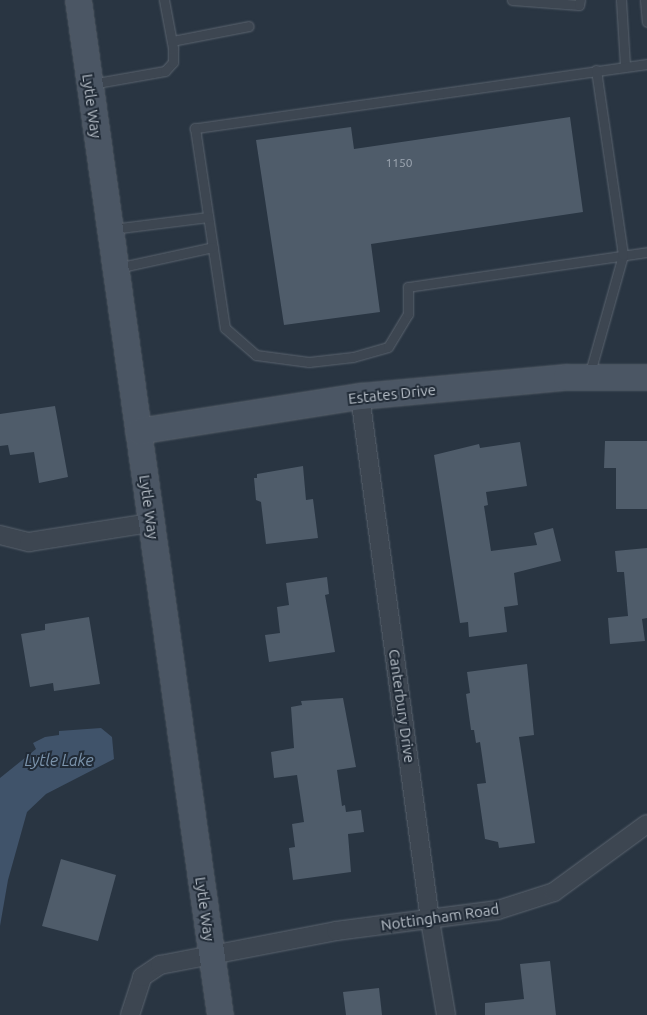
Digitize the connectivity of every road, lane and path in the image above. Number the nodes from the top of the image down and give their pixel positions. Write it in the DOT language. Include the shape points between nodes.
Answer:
graph roads {
  1 [pos="78,0"];
  2 [pos="164,0"];
  3 [pos="512,0"];
  4 [pos="580,0"];
  5 [pos="621,0"];
  6 [pos="645,0"];
  7 [pos="647,22"];
  8 [pos="249,26"];
  9 [pos="172,41"];
  10 [pos="647,64"];
  11 [pos="625,66"];
  12 [pos="596,70"];
  13 [pos="89,85"];
  14 [pos="208,218"];
  15 [pos="112,229"];
  16 [pos="213,246"];
  17 [pos="647,252"];
  18 [pos="623,255"];
  19 [pos="116,268"];
  20 [pos="589,376"];
  21 [pos="647,376"];
  22 [pos="360,396"];
  23 [pos="138,431"];
  24 [pos="151,523"];
  25 [pos="0,535"];
  26 [pos="647,824"];
  27 [pos="430,920"];
  28 [pos="211,954"];
  29 [pos="130,1015"];
  30 [pos="220,1015"];
  31 [pos="446,1015"];
  1 -- 13 [label="street, Lytle Way"];
  2 -- 9 [label="lane"];
  3 -- 4 [label="lane" via="579,5"];
  5 -- 11 [label="lane"];
  6 -- 7 [label="lane"];
  8 -- 9 [label="lane"];
  9 -- 13 [label="lane" via="173,62 165,71"];
  10 -- 11 [label="lane"];
  11 -- 12 [label="lane"];
  12 -- 14 [label="lane" via="195,128"];
  12 -- 18 [label="lane"];
  13 -- 15 [label="street, Lytle Way"];
  14 -- 15 [label="lane"];
  14 -- 16 [label="lane"];
  15 -- 19 [label="street, Lytle Way"];
  16 -- 18 [label="lane" via="225,328 256,355 309,362 353,357 388,347 408,314 408,287"];
  16 -- 19 [label="lane"];
  17 -- 18 [label="lane"];
  18 -- 20 [label="lane"];
  19 -- 23 [label="street, Lytle Way"];
  20 -- 21 [label="street, Estates Drive"];
  20 -- 22 [label="street, Estates Drive"];
  22 -- 23 [label="street, Estates Drive"];
  22 -- 27 [label="street, Canterbury Drive"];
  23 -- 24 [label="street, Lytle Way"];
  24 -- 25 [label="street" via="29,542"];
  24 -- 28 [label="street, Lytle Way"];
  26 -- 27 [label="street, Nottingham Road" via="554,892 498,910"];
  27 -- 28 [label="street, Nottingham Road" via="336,931"];
  27 -- 31 [label="street, Canterbury Drive"];
  28 -- 29 [label="street, Nottingham Road" via="160,965 142,977"];
  28 -- 30 [label="street, Lytle Way"];
}
